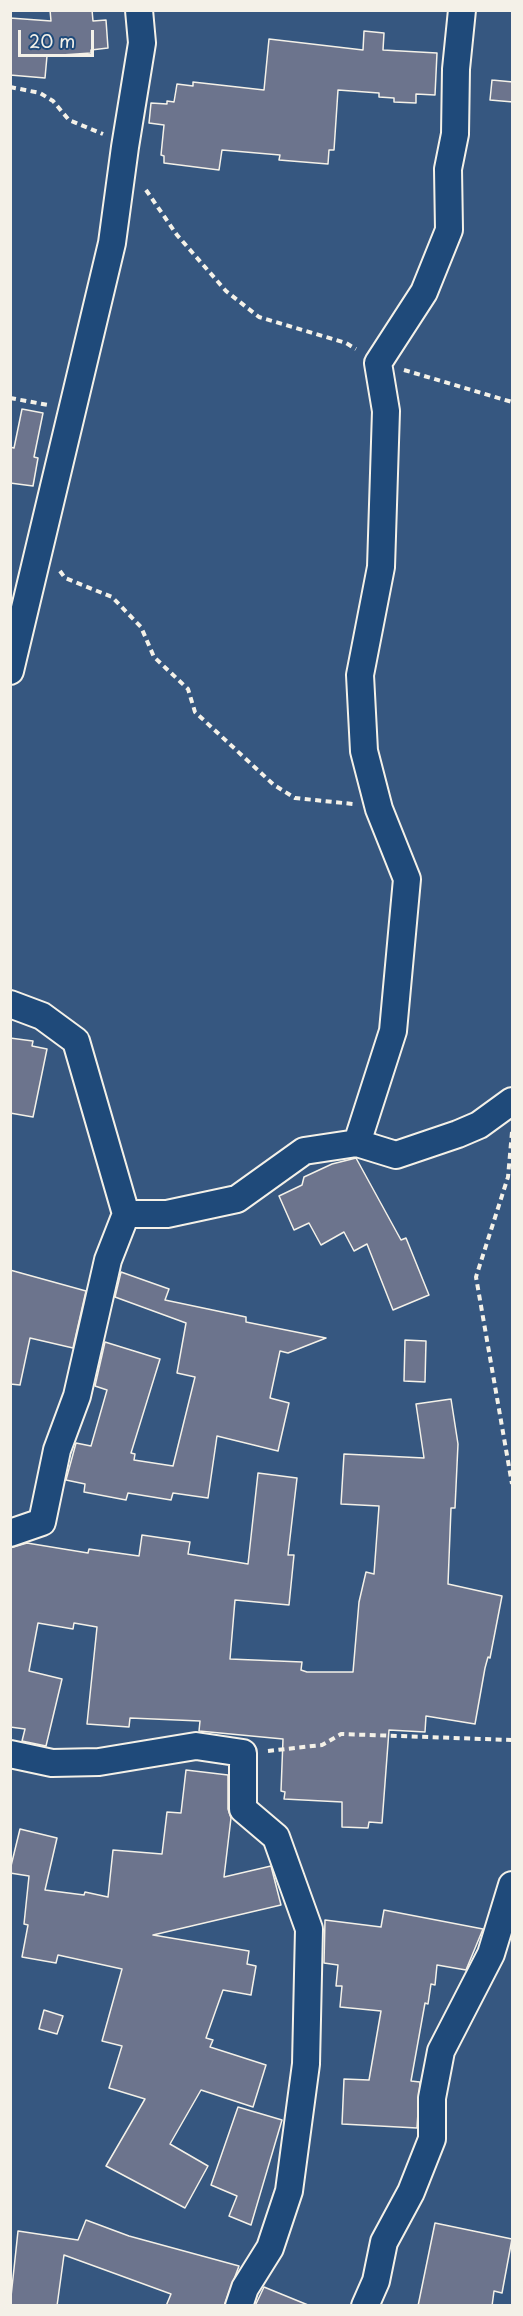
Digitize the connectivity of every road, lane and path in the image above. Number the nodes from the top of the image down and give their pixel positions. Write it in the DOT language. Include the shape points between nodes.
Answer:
graph roads {
  1 [pos="139,10"];
  2 [pos="462,10"];
  3 [pos="10,87"];
  4 [pos="125,147"];
  5 [pos="120,184"];
  6 [pos="378,363"];
  7 [pos="10,398"];
  8 [pos="513,402"];
  9 [pos="73,410"];
  10 [pos="40,552"];
  11 [pos="10,671"];
  12 [pos="379,808"];
  13 [pos="10,1004"];
  14 [pos="513,1101"];
  15 [pos="513,1132"];
  16 [pos="357,1143"];
  17 [pos="126,1214"];
  18 [pos="513,1484"];
  19 [pos="10,1533"];
  20 [pos="513,1740"];
  21 [pos="243,1753"];
  22 [pos="10,1754"];
  23 [pos="513,1885"];
  24 [pos="239,2306"];
  25 [pos="365,2306"];
  1 -- 4 [label="street" via="142,43"];
  2 -- 6 [label="street" via="455,134 448,169 449,230 424,292"];
  3 -- 4 [label="path" via="40,93 53,101 69,120 117,139"];
  4 -- 5 [label="street"];
  5 -- 6 [label="path" via="143,186 177,235 219,283 259,317 346,344"];
  5 -- 9 [label="street" via="112,243"];
  6 -- 8 [label="path"];
  6 -- 12 [label="street" via="386,411 381,567 360,675 364,751"];
  7 -- 9 [label="path"];
  9 -- 10 [label="street"];
  10 -- 11 [label="street"];
  10 -- 12 [label="path" via="65,578 112,597 141,627 154,657 188,689 195,712 274,785 295,798"];
  12 -- 16 [label="street" via="407,879 393,1031"];
  13 -- 17 [label="street" via="42,1016 76,1041"];
  14 -- 16 [label="street" via="478,1125 396,1155"];
  15 -- 18 [label="path" via="508,1177 476,1278"];
  16 -- 17 [label="street" via="304,1151 237,1199 167,1214"];
  17 -- 19 [label="street" via="108,1260 77,1396 57,1450 42,1522"];
  20 -- 21 [label="path" via="341,1734 322,1745"];
  21 -- 22 [label="street" via="196,1746 99,1762 64,1763"];
  21 -- 24 [label="street" via="243,1809 276,1837 309,1929 306,2064 289,2191 270,2248 245,2288"];
  23 -- 25 [label="street" via="491,1954 441,2051 432,2098 432,2139 411,2192 384,2242 376,2281"];
}
